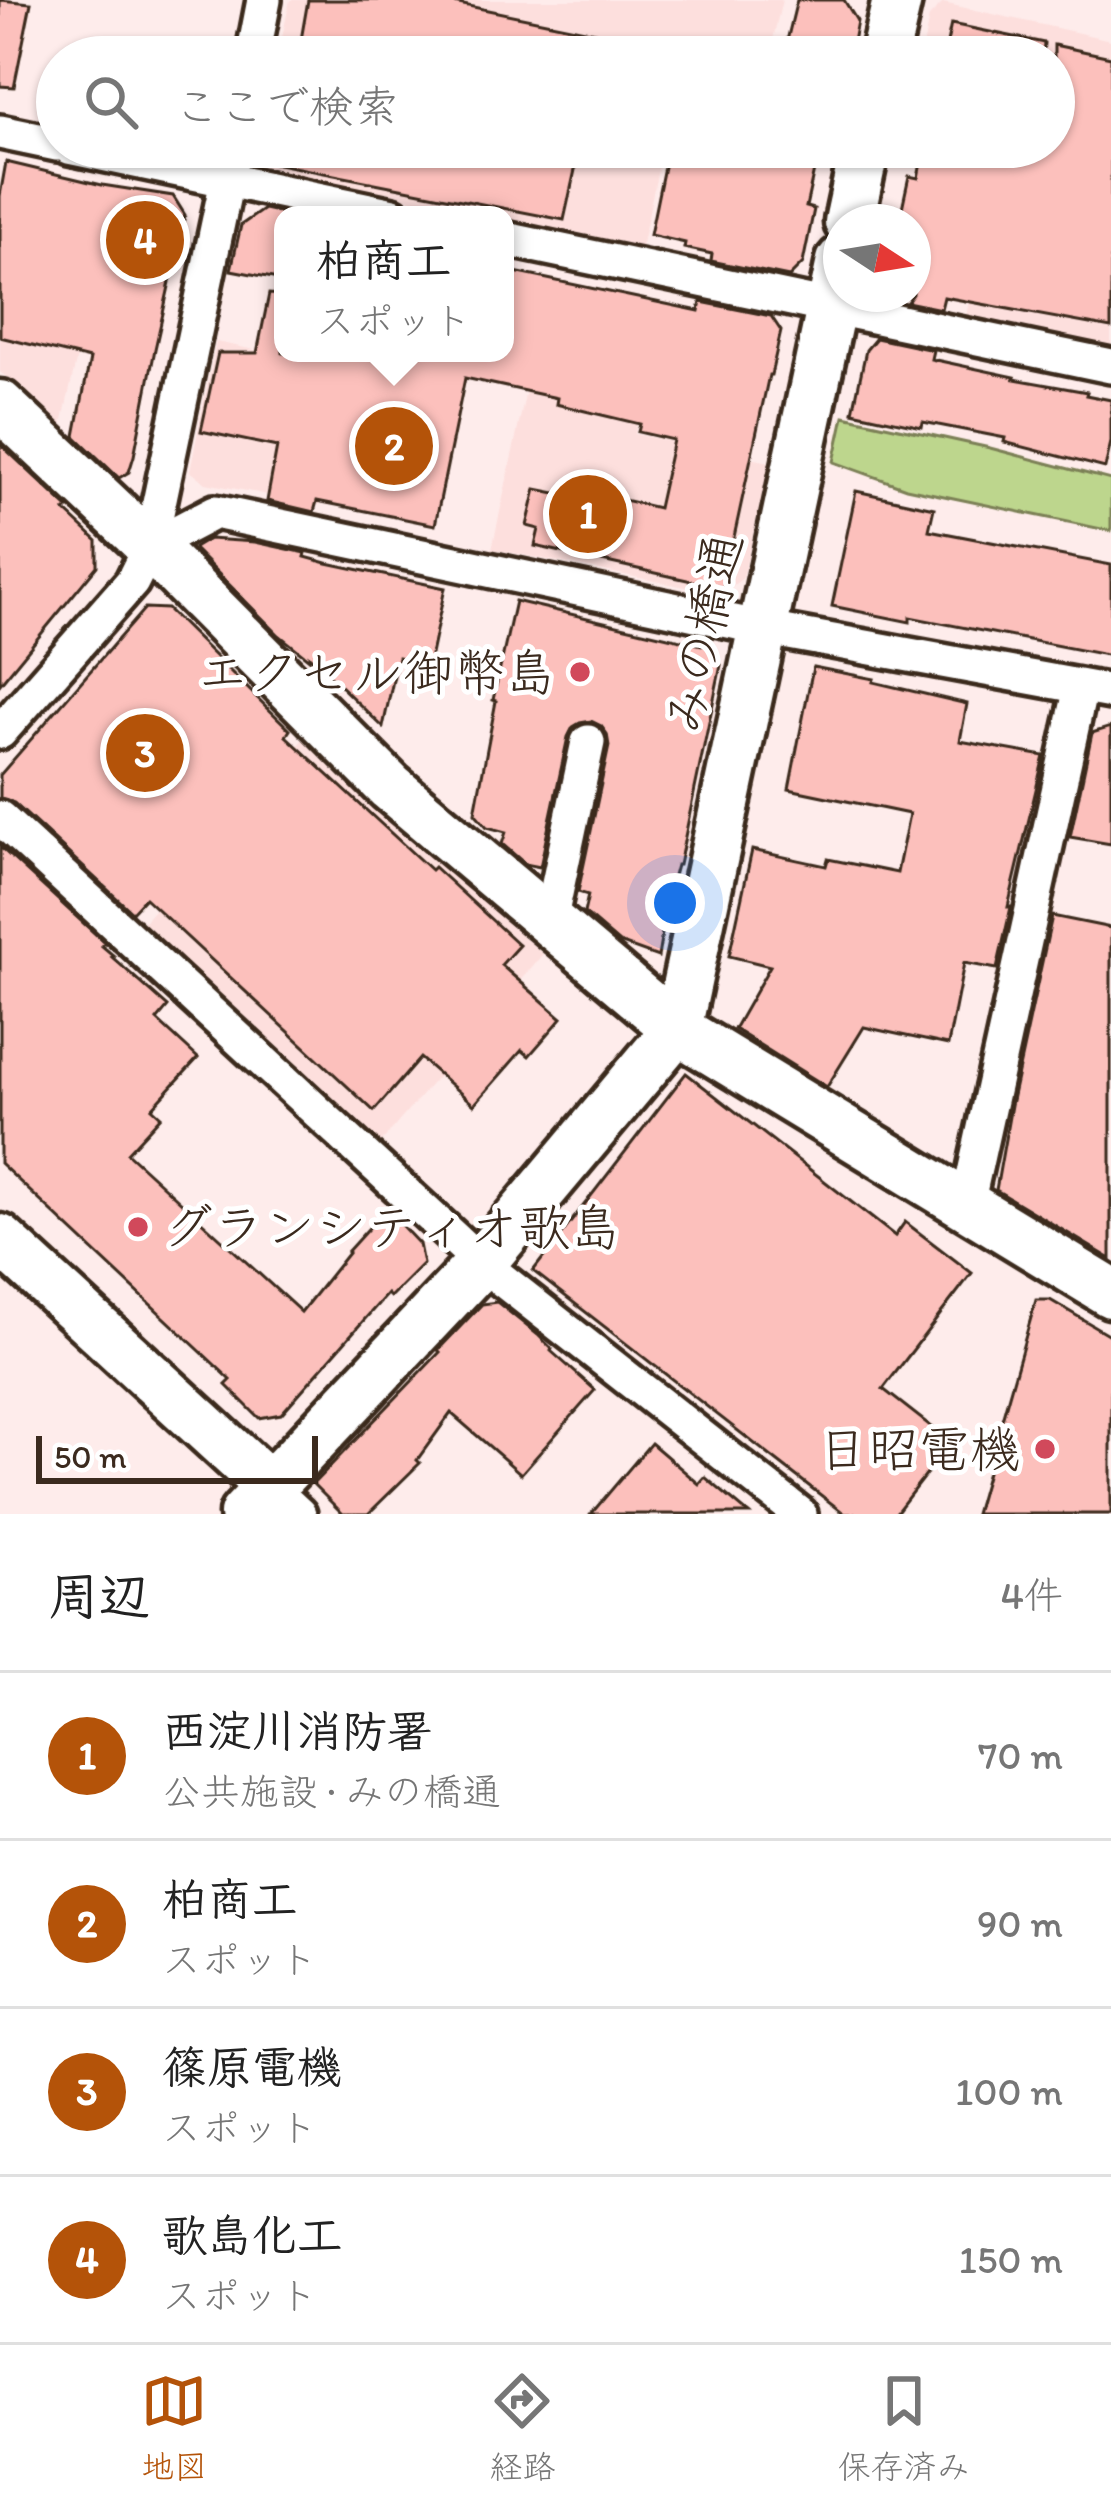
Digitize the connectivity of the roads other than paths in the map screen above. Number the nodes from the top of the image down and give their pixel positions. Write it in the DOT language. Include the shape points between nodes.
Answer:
graph roads {
  1 [pos="264,0"];
  2 [pos="897,0"];
  3 [pos="257,36"];
  4 [pos="889,36"];
  5 [pos="0,132"];
  6 [pos="36,140"];
  7 [pos="229,168"];
  8 [pos="243,168"];
  9 [pos="861,168"];
  10 [pos="853,204"];
  11 [pos="364,206"];
  12 [pos="514,239"];
  13 [pos="823,282"];
  14 [pos="830,312"];
  15 [pos="930,312"];
  16 [pos="1111,366"];
  17 [pos="0,405"];
  18 [pos="150,546"];
  19 [pos="762,628"];
  20 [pos="1096,690"];
  21 [pos="0,732"];
  22 [pos="588,742"];
  23 [pos="0,818"];
  24 [pos="550,922"];
  25 [pos="676,1029"];
  26 [pos="967,1205"];
  27 [pos="0,1239"];
  28 [pos="481,1263"];
  29 [pos="1111,1293"];
  30 [pos="271,1505"];
  31 [pos="800,1514"];
  1 -- 3 [label="street"];
  2 -- 4 [label="street"];
  5 -- 6 [label="street"];
  7 -- 18 [label="street"];
  8 -- 11 [label="street"];
  9 -- 10 [label="street"];
  12 -- 13 [label="street"];
  14 -- 19 [label="street, みの橋通"];
  15 -- 16 [label="street"];
  17 -- 18 [label="street"];
  18 -- 19 [label="street" via="215,512"];
  18 -- 21 [label="street" via="133,582"];
  18 -- 24 [label="street" via="390,787"];
  19 -- 20 [label="street"];
  19 -- 25 [label="street, みの橋通"];
  20 -- 26 [label="street"];
  22 -- 24 [label="street"];
  23 -- 28 [label="street"];
  24 -- 25 [label="street"];
  25 -- 26 [label="street"];
  25 -- 28 [label="street"];
  26 -- 29 [label="street"];
  27 -- 30 [label="street"];
  28 -- 30 [label="street"];
  28 -- 31 [label="street"];
}
